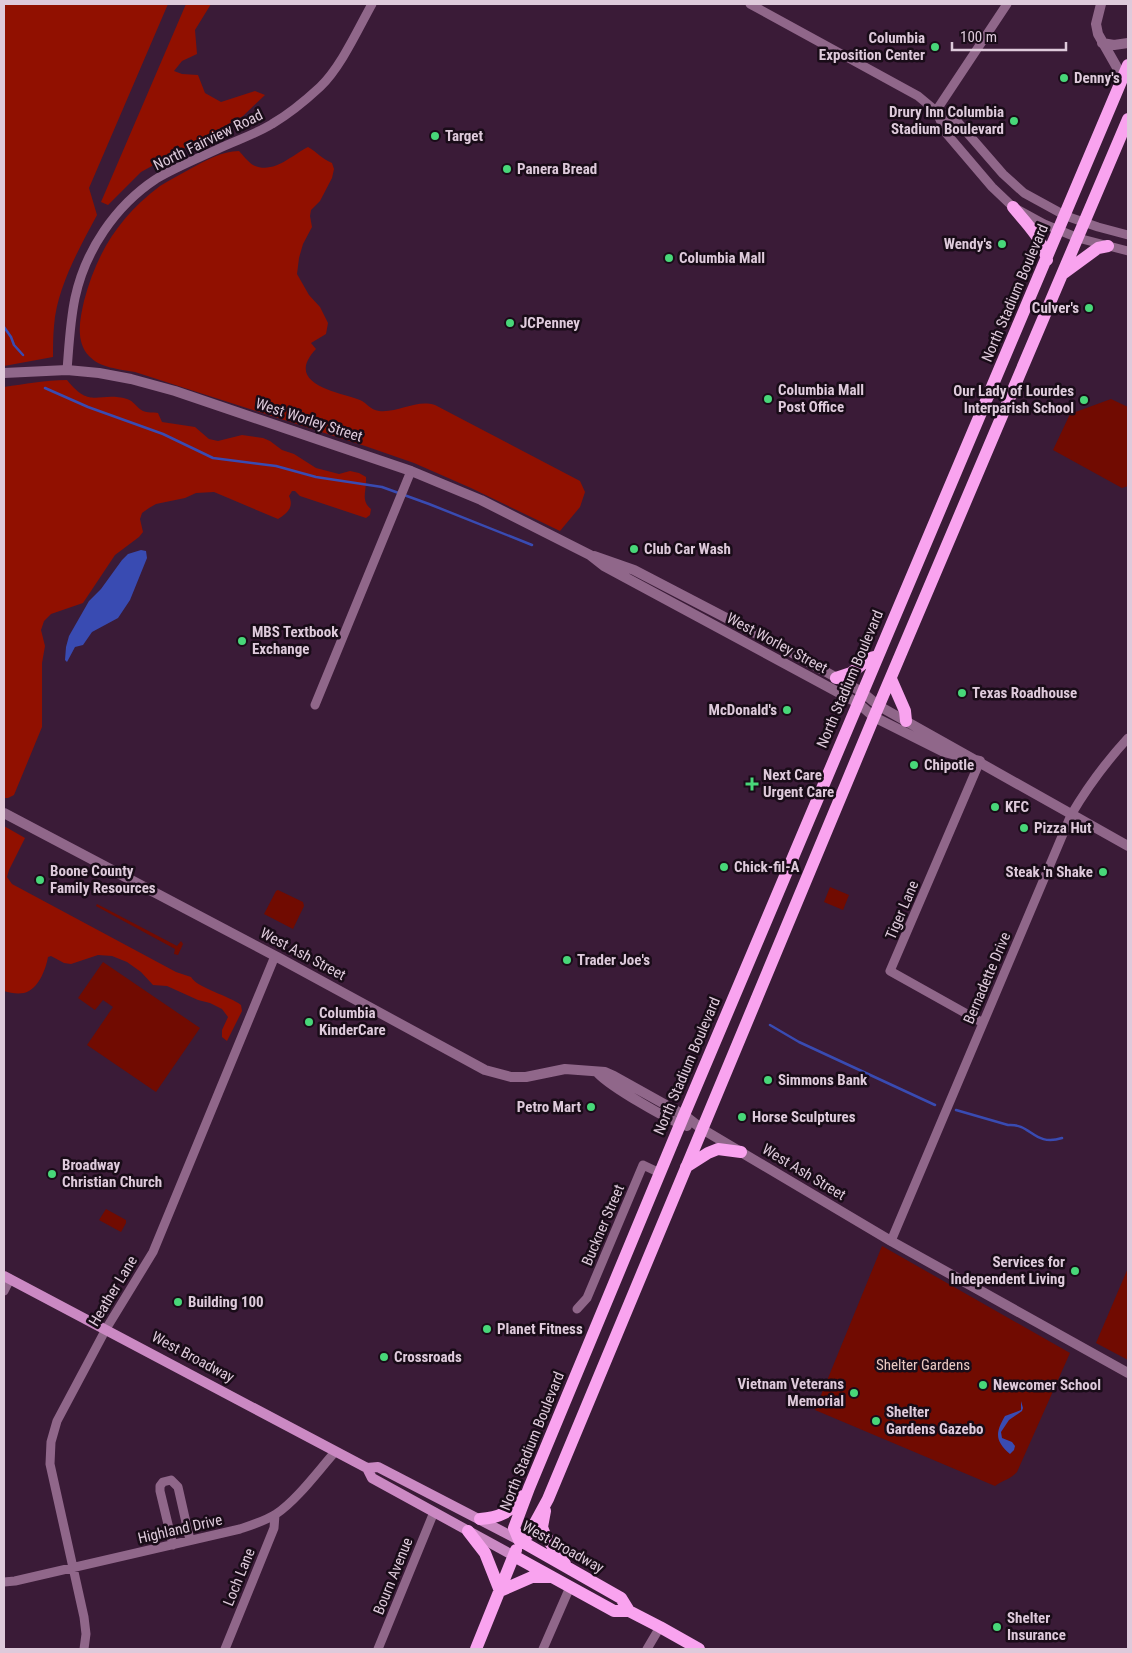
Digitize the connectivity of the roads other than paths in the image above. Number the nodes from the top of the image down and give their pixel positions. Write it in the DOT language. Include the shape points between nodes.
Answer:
graph roads {
  1 [pos="372,4"];
  2 [pos="750,4"];
  3 [pos="1007,4"];
  4 [pos="1101,4"];
  5 [pos="768,8"];
  6 [pos="1102,43"];
  7 [pos="1128,43"];
  8 [pos="1128,65"];
  9 [pos="1119,85"];
  10 [pos="936,111"];
  11 [pos="1128,119"];
  12 [pos="1013,207"];
  13 [pos="1066,216"];
  14 [pos="1084,223"];
  15 [pos="1059,231"];
  16 [pos="1128,235"];
  17 [pos="1078,238"];
  18 [pos="1108,246"];
  19 [pos="1128,251"];
  20 [pos="1047,260"];
  21 [pos="1062,275"];
  22 [pos="67,370"];
  23 [pos="4,373"];
  24 [pos="411,471"];
  25 [pos="590,555"];
  26 [pos="878,656"];
  27 [pos="836,678"];
  28 [pos="891,679"];
  29 [pos="860,698"];
  30 [pos="315,705"];
  31 [pos="877,712"];
  32 [pos="906,721"];
  33 [pos="1128,738"];
  34 [pos="980,762"];
  35 [pos="4,812"];
  36 [pos="1072,815"];
  37 [pos="1128,846"];
  38 [pos="276,956"];
  39 [pos="983,1024"];
  40 [pos="682,1119"];
  41 [pos="702,1130"];
  42 [pos="741,1152"];
  43 [pos="686,1167"];
  44 [pos="660,1173"];
  45 [pos="891,1241"];
  46 [pos="7,1278"];
  47 [pos="4,1291"];
  48 [pos="577,1309"];
  49 [pos="106,1329"];
  50 [pos="1128,1373"];
  51 [pos="335,1452"];
  52 [pos="366,1468"];
  53 [pos="529,1488"];
  54 [pos="548,1499"];
  55 [pos="434,1512"];
  56 [pos="275,1515"];
  57 [pos="480,1519"];
  58 [pos="468,1531"];
  59 [pos="190,1540"];
  60 [pos="519,1540"];
  61 [pos="173,1544"];
  62 [pos="514,1556"];
  63 [pos="72,1568"];
  64 [pos="568,1568"];
  65 [pos="552,1577"];
  66 [pos="4,1582"];
  67 [pos="570,1587"];
  68 [pos="500,1591"];
  69 [pos="630,1611"];
  70 [pos="660,1627"];
  71 [pos="84,1649"];
  72 [pos="225,1649"];
  73 [pos="378,1649"];
  74 [pos="476,1649"];
  75 [pos="543,1649"];
  76 [pos="647,1649"];
  77 [pos="699,1649"];
  1 -- 22 [label="street, North Fairview Road" via="332,73 308,98 272,125 156,179 117,214 101,234 79,284 70,329"];
  2 -- 5 [label="street"];
  3 -- 10 [label="street"];
  4 -- 6 [label="street" via="1096,24"];
  5 -- 10 [label="street" via="918,96"];
  6 -- 7 [label="street"];
  6 -- 9 [label="street" via="1119,72"];
  8 -- 9 [label="main road, North Stadium Boulevard"];
  9 -- 13 [label="main road, North Stadium Boulevard"];
  10 -- 12 [label="street" via="946,134"];
  10 -- 13 [label="street" via="956,120 1014,186"];
  11 -- 14 [label="main road"];
  12 -- 15 [label="street"];
  12 -- 20 [label="main road" via="1032,229 1044,248"];
  13 -- 14 [label="street"];
  13 -- 15 [label="main road, North Stadium Boulevard"];
  14 -- 16 [label="street"];
  14 -- 17 [label="main road"];
  15 -- 17 [label="street"];
  15 -- 20 [label="main road, North Stadium Boulevard"];
  17 -- 18 [label="street"];
  17 -- 21 [label="main road"];
  18 -- 19 [label="street"];
  18 -- 21 [label="main road" via="1098,248"];
  20 -- 26 [label="main road, North Stadium Boulevard"];
  21 -- 28 [label="main road"];
  22 -- 23 [label="street, West Worley Street"];
  22 -- 24 [label="street, West Worley Street" via="131,379 175,391"];
  24 -- 25 [label="street, West Worley Street" via="481,500"];
  24 -- 30 [label="street"];
  25 -- 27 [label="street, West Worley Street" via="642,574"];
  25 -- 29 [label="street, West Worley Street" via="604,566"];
  26 -- 27 [label="main road" via="870,658 851,673"];
  26 -- 29 [label="main road, North Stadium Boulevard"];
  27 -- 29 [label="street, West Worley Street"];
  28 -- 31 [label="main road"];
  28 -- 32 [label="main road"];
  29 -- 31 [label="street, West Worley Street"];
  29 -- 40 [label="main road, North Stadium Boulevard"];
  31 -- 32 [label="street, West Worley Street"];
  31 -- 34 [label="street, West Worley Street" via="944,752"];
  31 -- 41 [label="main road"];
  32 -- 34 [label="street, West Worley Street"];
  33 -- 36 [label="street, Bernadette Drive" via="1107,760"];
  34 -- 36 [label="street, West Worley Street"];
  34 -- 39 [label="street, Tiger Lane" via="890,971"];
  35 -- 38 [label="street, West Ash Street"];
  36 -- 37 [label="street, West Worley Street"];
  36 -- 39 [label="street, Bernadette Drive"];
  38 -- 40 [label="street, West Ash Street" via="485,1070 526,1077 565,1069 605,1072"];
  38 -- 49 [label="street, Heather Lane" via="152,1252"];
  39 -- 45 [label="street, Bernadette Drive"];
  40 -- 41 [label="street, West Ash Street"];
  40 -- 44 [label="main road, North Stadium Boulevard"];
  41 -- 42 [label="street, West Ash Street"];
  41 -- 43 [label="main road"];
  42 -- 43 [label="main road" via="718,1149"];
  42 -- 45 [label="street, West Ash Street"];
  43 -- 54 [label="main road"];
  44 -- 48 [label="street, Buckner Street" via="643,1165 587,1298"];
  44 -- 53 [label="main road, North Stadium Boulevard"];
  45 -- 50 [label="street, West Ash Street"];
  46 -- 47 [label="street"];
  46 -- 49 [label="main road, West Broadway"];
  49 -- 51 [label="main road, West Broadway"];
  49 -- 63 [label="street, Heather Lane" via="57,1421 51,1442 50,1464"];
  51 -- 52 [label="main road, West Broadway"];
  51 -- 56 [label="street, Highland Drive"];
  52 -- 55 [label="main road, West Broadway" via="372,1478"];
  52 -- 57 [label="main road, West Broadway" via="378,1467"];
  53 -- 57 [label="main road" via="502,1515"];
  53 -- 60 [label="main road, North Stadium Boulevard" via="514,1528"];
  54 -- 60 [label="main road" via="529,1534"];
  54 -- 64 [label="main road" via="542,1527"];
  55 -- 58 [label="main road, West Broadway"];
  55 -- 73 [label="street, Bourn Avenue"];
  56 -- 59 [label="street, Highland Drive" via="240,1529"];
  56 -- 72 [label="street, Loch Lane" via="274,1528"];
  57 -- 60 [label="main road, West Broadway"];
  58 -- 62 [label="main road, West Broadway"];
  58 -- 68 [label="main road" via="485,1553"];
  59 -- 61 [label="street, Highland Drive"];
  59 -- 61 [label="street" via="178,1487 167,1480 160,1486 160,1491"];
  60 -- 62 [label="main road"];
  60 -- 64 [label="main road, West Broadway"];
  61 -- 63 [label="street, Highland Drive"];
  62 -- 65 [label="main road, West Broadway"];
  62 -- 68 [label="main road"];
  63 -- 66 [label="street, Highland Drive"];
  63 -- 71 [label="street, Heather Lane" via="84,1617"];
  64 -- 69 [label="main road, West Broadway" via="622,1598"];
  65 -- 67 [label="main road, West Broadway"];
  65 -- 68 [label="main road" via="532,1578"];
  67 -- 69 [label="main road, West Broadway" via="614,1611"];
  67 -- 75 [label="street"];
  68 -- 74 [label="main road"];
  69 -- 70 [label="main road, West Broadway"];
  70 -- 76 [label="street"];
  70 -- 77 [label="main road, West Broadway"];
}
